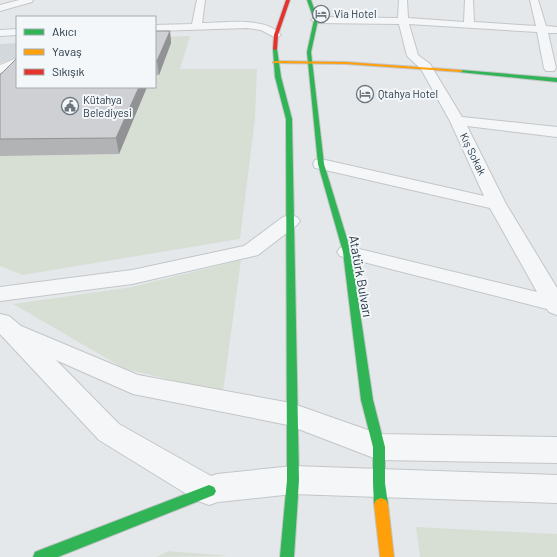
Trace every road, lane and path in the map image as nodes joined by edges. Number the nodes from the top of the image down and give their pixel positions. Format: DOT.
graph roads {
  1 [pos="29,0"];
  2 [pos="201,0"];
  3 [pos="403,0"];
  4 [pos="469,0"];
  5 [pos="534,0"];
  6 [pos="287,1"];
  7 [pos="310,1"];
  8 [pos="0,8"];
  9 [pos="283,14"];
  10 [pos="316,20"];
  11 [pos="403,21"];
  12 [pos="246,25"];
  13 [pos="469,25"];
  14 [pos="197,26"];
  15 [pos="156,28"];
  16 [pos="542,29"];
  17 [pos="557,30"];
  18 [pos="16,32"];
  19 [pos="0,33"];
  20 [pos="276,35"];
  21 [pos="311,56"];
  22 [pos="417,59"];
  23 [pos="16,62"];
  24 [pos="275,62"];
  25 [pos="16,67"];
  26 [pos="550,68"];
  27 [pos="0,69"];
  28 [pos="0,74"];
  29 [pos="557,80"];
  30 [pos="457,120"];
  31 [pos="557,132"];
  32 [pos="320,164"];
  33 [pos="497,204"];
  34 [pos="290,221"];
  35 [pos="347,252"];
  36 [pos="0,294"];
  37 [pos="556,305"];
  38 [pos="5,326"];
  39 [pos="291,414"];
  40 [pos="379,447"];
  41 [pos="557,450"];
  42 [pos="293,480"];
  43 [pos="379,483"];
  44 [pos="557,489"];
  45 [pos="210,491"];
  46 [pos="40,557"];
  47 [pos="287,557"];
  48 [pos="387,557"];
  1 -- 8 [label="street"];
  2 -- 14 [label="street"];
  3 -- 11 [label="street, Kış Sokak"];
  4 -- 13 [label="street"];
  5 -- 16 [label="street"];
  6 -- 9 [label="main road"];
  7 -- 10 [label="main road"];
  9 -- 12 [label="street"];
  9 -- 20 [label="main road"];
  10 -- 11 [label="street"];
  10 -- 21 [label="main road, Atatürk Bulvarı"];
  11 -- 13 [label="street"];
  11 -- 22 [label="street, Kış Sokak"];
  12 -- 14 [label="street"];
  12 -- 20 [label="street"];
  13 -- 16 [label="street"];
  14 -- 15 [label="street"];
  16 -- 17 [label="street"];
  16 -- 26 [label="street"];
  18 -- 19 [label="street"];
  20 -- 24 [label="main road"];
  21 -- 22 [label="main road"];
  21 -- 24 [label="main road"];
  21 -- 32 [label="main road, Atatürk Bulvarı"];
  22 -- 29 [label="main road"];
  22 -- 30 [label="street, Kış Sokak"];
  23 -- 27 [label="street"];
  24 -- 34 [label="main road"];
  25 -- 28 [label="street"];
  30 -- 31 [label="street"];
  30 -- 33 [label="street, Kış Sokak"];
  32 -- 33 [label="street"];
  32 -- 35 [label="main road, Atatürk Bulvarı"];
  33 -- 37 [label="street, Kış Sokak"];
  34 -- 36 [label="street"];
  34 -- 39 [label="main road"];
  35 -- 37 [label="street"];
  35 -- 40 [label="main road, Atatürk Bulvarı"];
  38 -- 39 [label="street"];
  38 -- 45 [label="street"];
  39 -- 40 [label="street"];
  39 -- 42 [label="main road"];
  40 -- 41 [label="street"];
  40 -- 43 [label="main road, Atatürk Bulvarı"];
  42 -- 43 [label="street"];
  42 -- 45 [label="street"];
  42 -- 47 [label="main road"];
  43 -- 44 [label="street"];
  43 -- 48 [label="main road, Atatürk Bulvarı"];
  45 -- 46 [label="main road"];
}
